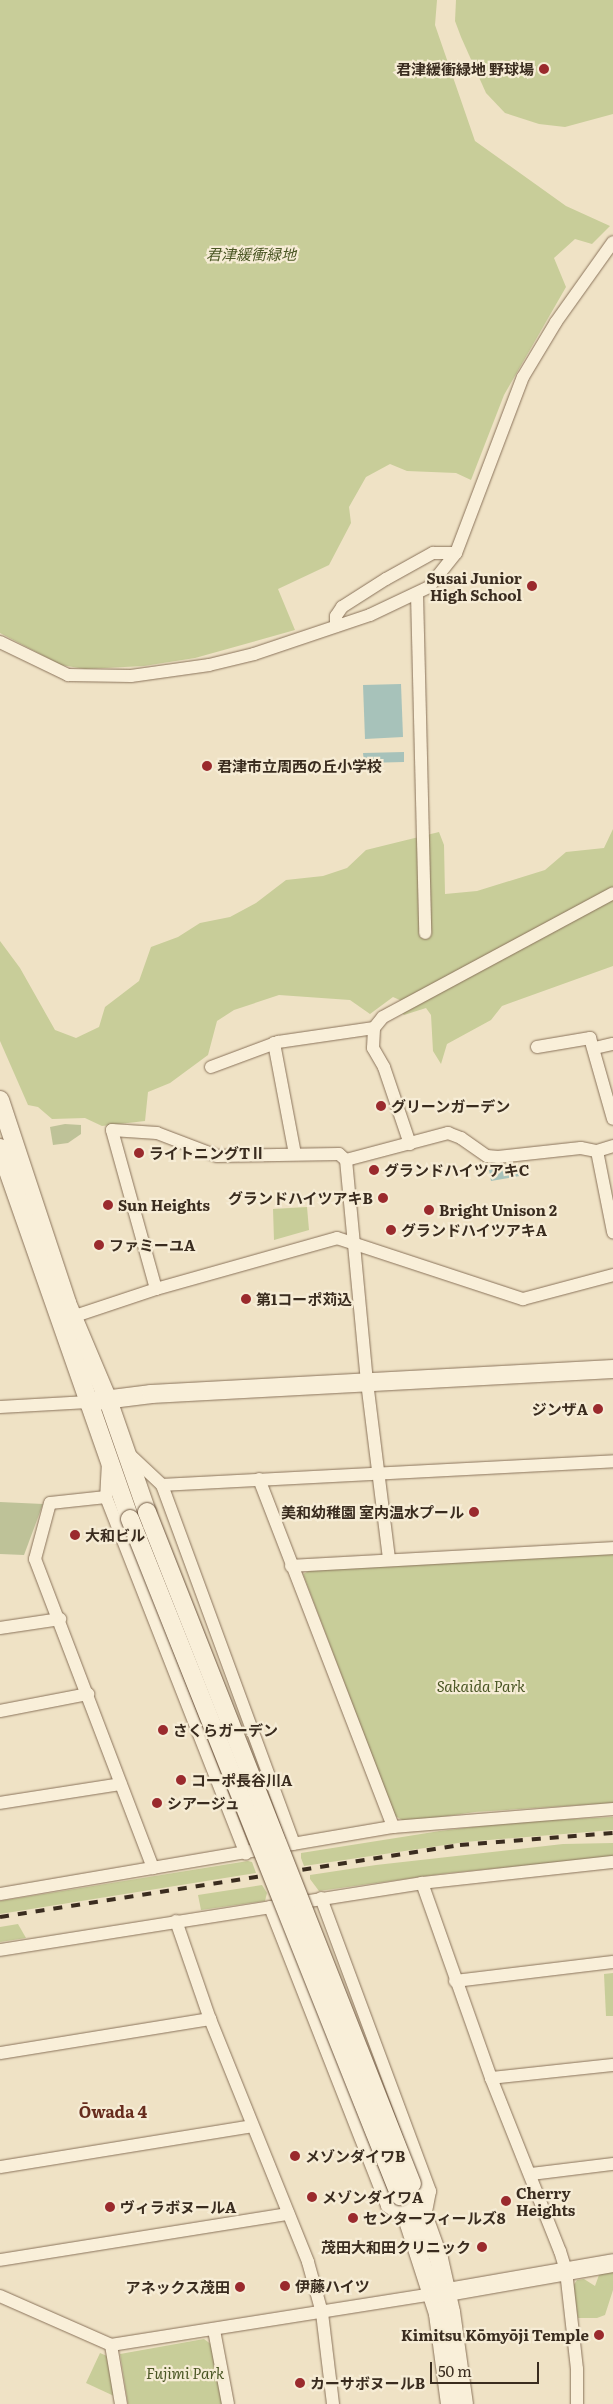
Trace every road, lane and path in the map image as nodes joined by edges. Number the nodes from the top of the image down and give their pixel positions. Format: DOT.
graph roads {
  1 [pos="613,242"];
  2 [pos="456,553"];
  3 [pos="417,594"];
  4 [pos="336,626"];
  5 [pos="0,642"];
  6 [pos="613,893"];
  7 [pos="425,933"];
  8 [pos="374,1028"];
  9 [pos="274,1043"];
  10 [pos="613,1044"];
  11 [pos="537,1047"];
  12 [pos="595,1048"];
  13 [pos="212,1067"];
  14 [pos="0,1100"];
  15 [pos="613,1119"];
  16 [pos="410,1144"];
  17 [pos="613,1146"];
  18 [pos="0,1148"];
  19 [pos="597,1151"];
  20 [pos="294,1154"];
  21 [pos="346,1160"];
  22 [pos="613,1232"];
  23 [pos="352,1241"];
  24 [pos="613,1275"];
  25 [pos="156,1289"];
  26 [pos="72,1317"];
  27 [pos="613,1369"];
  28 [pos="367,1382"];
  29 [pos="108,1400"];
  30 [pos="88,1402"];
  31 [pos="0,1407"];
  32 [pos="127,1452"];
  33 [pos="108,1458"];
  34 [pos="613,1461"];
  35 [pos="378,1473"];
  36 [pos="259,1478"];
  37 [pos="162,1485"];
  38 [pos="106,1497"];
  39 [pos="613,1548"];
  40 [pos="389,1559"];
  41 [pos="291,1566"];
  42 [pos="60,1619"];
  43 [pos="0,1628"];
  44 [pos="88,1694"];
  45 [pos="0,1711"];
  46 [pos="121,1784"];
  47 [pos="0,1802"];
  48 [pos="613,1809"];
  49 [pos="393,1827"];
  50 [pos="294,1844"];
  51 [pos="246,1854"];
  52 [pos="613,1862"];
  53 [pos="153,1868"];
  54 [pos="422,1883"];
  55 [pos="0,1894"];
  56 [pos="321,1898"];
  57 [pos="270,1907"];
  58 [pos="176,1921"];
  59 [pos="0,1950"];
  60 [pos="613,1962"];
  61 [pos="455,1981"];
  62 [pos="210,2018"];
  63 [pos="0,2053"];
  64 [pos="613,2065"];
  65 [pos="491,2078"];
  66 [pos="252,2126"];
  67 [pos="613,2164"];
  68 [pos="0,2167"];
  69 [pos="531,2174"];
  70 [pos="406,2190"];
  71 [pos="288,2214"];
  72 [pos="416,2219"];
  73 [pos="0,2260"];
  74 [pos="613,2263"];
  75 [pos="566,2271"];
  76 [pos="440,2293"];
  77 [pos="0,2296"];
  78 [pos="322,2313"];
  79 [pos="214,2330"];
  80 [pos="111,2346"];
  81 [pos="121,2404"];
  82 [pos="228,2404"];
  83 [pos="333,2404"];
  84 [pos="450,2404"];
  85 [pos="464,2404"];
  86 [pos="577,2404"];
  1 -- 2 [label="street"];
  2 -- 3 [label="street"];
  2 -- 4 [label="street"];
  3 -- 4 [label="street"];
  3 -- 7 [label="street"];
  4 -- 5 [label="street"];
  6 -- 8 [label="street"];
  8 -- 9 [label="street"];
  8 -- 16 [label="street"];
  9 -- 13 [label="street"];
  9 -- 20 [label="street"];
  10 -- 12 [label="street"];
  11 -- 12 [label="street"];
  12 -- 15 [label="street"];
  14 -- 26 [label="street"];
  16 -- 19 [label="street"];
  16 -- 21 [label="street"];
  17 -- 19 [label="street"];
  18 -- 30 [label="street"];
  19 -- 22 [label="street"];
  20 -- 21 [label="street"];
  20 -- 25 [label="street"];
  21 -- 23 [label="street"];
  23 -- 24 [label="street"];
  23 -- 25 [label="street"];
  23 -- 28 [label="street"];
  25 -- 26 [label="street"];
  26 -- 29 [label="street"];
  27 -- 28 [label="street"];
  28 -- 29 [label="street"];
  28 -- 35 [label="street"];
  29 -- 30 [label="street"];
  29 -- 32 [label="street"];
  30 -- 31 [label="street"];
  30 -- 33 [label="street"];
  32 -- 37 [label="street"];
  32 -- 70 [label="street, bridge"];
  33 -- 38 [label="street"];
  33 -- 70 [label="street, bridge"];
  34 -- 35 [label="street"];
  35 -- 36 [label="street"];
  35 -- 40 [label="street"];
  36 -- 37 [label="street"];
  36 -- 41 [label="street"];
  37 -- 50 [label="street"];
  38 -- 42 [label="street"];
  38 -- 51 [label="street"];
  39 -- 40 [label="street"];
  40 -- 41 [label="street"];
  41 -- 49 [label="street"];
  42 -- 43 [label="street"];
  42 -- 44 [label="street"];
  44 -- 45 [label="street"];
  44 -- 46 [label="street"];
  46 -- 47 [label="street"];
  46 -- 53 [label="street"];
  48 -- 49 [label="street"];
  49 -- 50 [label="street"];
  50 -- 51 [label="street"];
  51 -- 53 [label="street"];
  52 -- 54 [label="street"];
  53 -- 55 [label="street"];
  54 -- 56 [label="street"];
  54 -- 61 [label="street"];
  56 -- 57 [label="street"];
  56 -- 72 [label="street"];
  57 -- 58 [label="street"];
  57 -- 72 [label="street"];
  58 -- 59 [label="street"];
  58 -- 62 [label="street"];
  60 -- 61 [label="street"];
  61 -- 65 [label="street"];
  62 -- 63 [label="street"];
  62 -- 66 [label="street"];
  64 -- 65 [label="street"];
  65 -- 69 [label="street"];
  66 -- 68 [label="street"];
  66 -- 71 [label="street"];
  67 -- 69 [label="street"];
  69 -- 75 [label="street"];
  70 -- 72 [label="street"];
  71 -- 73 [label="street"];
  71 -- 78 [label="street"];
  72 -- 76 [label="street"];
  74 -- 75 [label="street"];
  75 -- 76 [label="street"];
  75 -- 86 [label="street"];
  76 -- 78 [label="street"];
  76 -- 84 [label="street"];
  76 -- 85 [label="street"];
  77 -- 80 [label="street"];
  78 -- 79 [label="street"];
  78 -- 83 [label="street"];
  79 -- 80 [label="street"];
  79 -- 82 [label="street"];
  80 -- 81 [label="street"];
}
